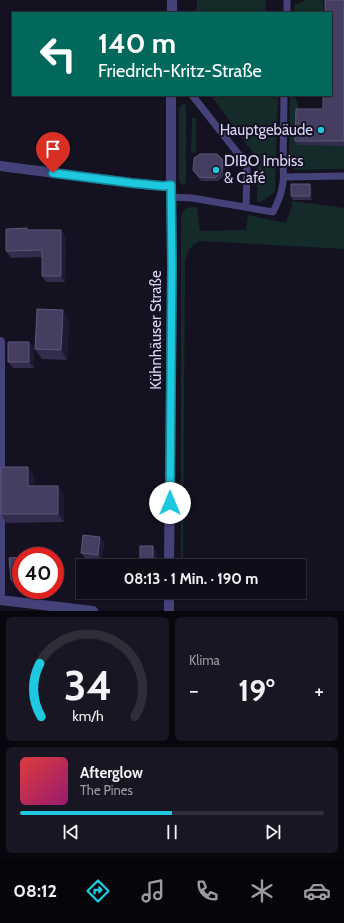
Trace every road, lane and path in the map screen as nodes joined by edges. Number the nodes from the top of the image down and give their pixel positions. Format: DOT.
graph roads {
  1 [pos="172,0"];
  2 [pos="287,0"];
  3 [pos="172,12"];
  4 [pos="287,12"];
  5 [pos="171,96"];
  6 [pos="193,96"];
  7 [pos="284,96"];
  8 [pos="0,166"];
  9 [pos="344,176"];
  10 [pos="284,177"];
  11 [pos="171,185"];
  12 [pos="171,197"];
  13 [pos="246,207"];
  14 [pos="0,342"];
  15 [pos="169,559"];
  16 [pos="169,599"];
  17 [pos="0,600"];
  18 [pos="94,611"];
  19 [pos="169,611"];
  1 -- 3 [label="street"];
  2 -- 4 [label="lane"];
  5 -- 11 [label="street, Kühnhäuser Straße"];
  6 -- 13 [label="lane"];
  7 -- 10 [label="lane"];
  8 -- 11 [label="street"];
  9 -- 10 [label="lane"];
  10 -- 13 [label="lane"];
  11 -- 12 [label="street, Kühnhäuser Straße"];
  12 -- 13 [label="lane"];
  12 -- 15 [label="street, Kühnhäuser Straße"];
  14 -- 17 [label="street"];
  16 -- 19 [label="street"];
  17 -- 18 [label="street"];
}
